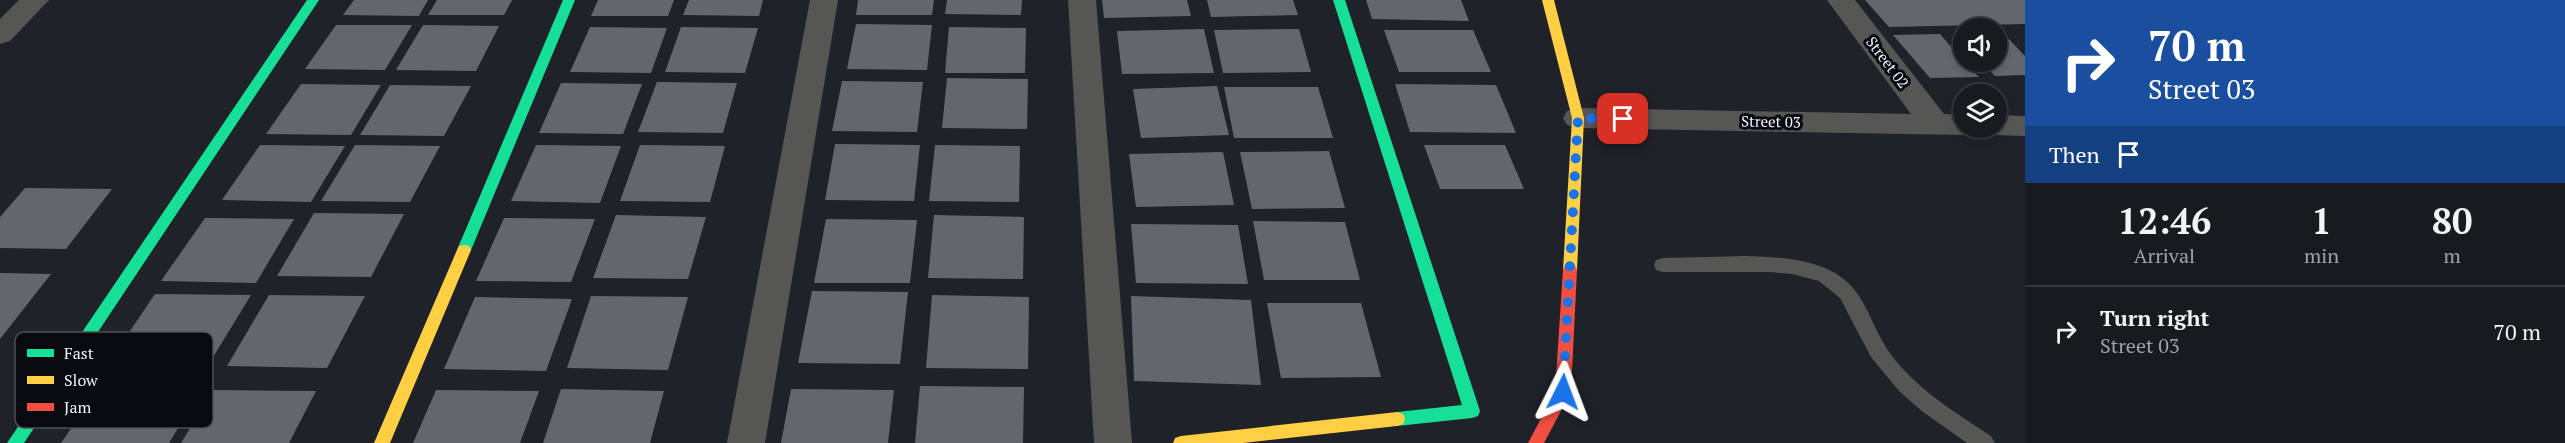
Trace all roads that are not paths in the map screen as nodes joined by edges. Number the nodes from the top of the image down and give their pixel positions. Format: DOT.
graph roads {
  1 [pos="35,0"];
  2 [pos="313,0"];
  3 [pos="569,0"];
  4 [pos="824,0"];
  5 [pos="1082,0"];
  6 [pos="1339,0"];
  7 [pos="1548,0"];
  8 [pos="1841,0"];
  9 [pos="0,35"];
  10 [pos="1578,118"];
  11 [pos="1949,125"];
  12 [pos="2007,126"];
  13 [pos="2025,126"];
  14 [pos="1663,265"];
  15 [pos="90,332"];
  16 [pos="25,428"];
  17 [pos="15,443"];
  18 [pos="382,443"];
  19 [pos="746,443"];
  20 [pos="1113,443"];
  21 [pos="1182,443"];
  22 [pos="1536,443"];
  23 [pos="1984,443"];
  1 -- 9 [label="street"];
  2 -- 15 [label="street"];
  3 -- 18 [label="street"];
  4 -- 19 [label="street"];
  5 -- 20 [label="street"];
  6 -- 21 [label="street"];
  7 -- 10 [label="street"];
  8 -- 11 [label="street, Street 02"];
  10 -- 11 [label="street, Street 03"];
  10 -- 22 [label="street"];
  12 -- 13 [label="street"];
  14 -- 23 [label="lane"];
  16 -- 17 [label="street"];
}
